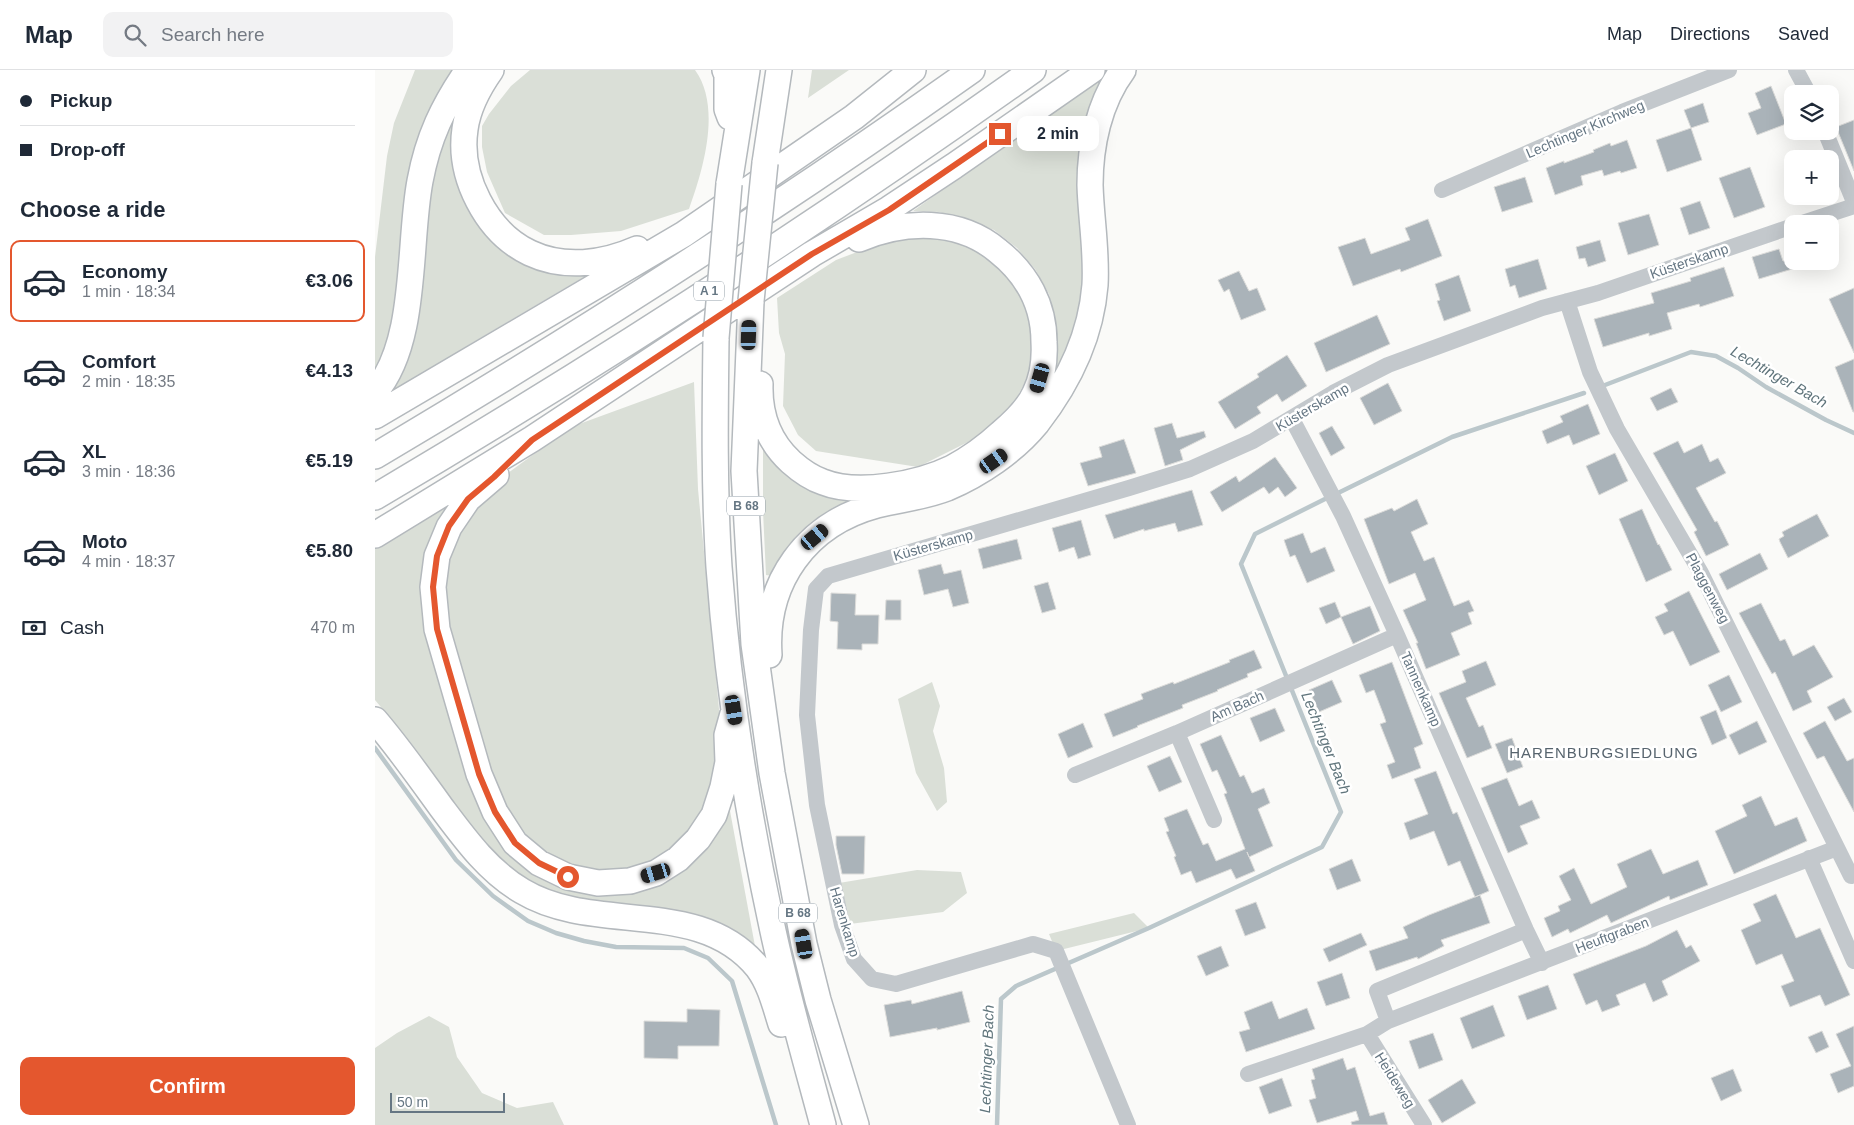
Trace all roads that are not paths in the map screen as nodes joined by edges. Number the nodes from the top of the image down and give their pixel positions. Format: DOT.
graph roads {
  1 [pos="468,70"];
  2 [pos="491,70"];
  3 [pos="725,70"];
  4 [pos="747,70"];
  5 [pos="779,70"];
  6 [pos="913,70"];
  7 [pos="972,70"];
  8 [pos="1033,70"];
  9 [pos="1092,70"];
  10 [pos="1123,70"];
  11 [pos="1729,70"];
  12 [pos="1796,70"];
  13 [pos="1804,85"];
  14 [pos="736,134"];
  15 [pos="1829,140"];
  16 [pos="1442,190"];
  17 [pos="1854,204"];
  18 [pos="1824,215"];
  19 [pos="1784,229"];
  20 [pos="684,234"];
  21 [pos="812,254"];
  22 [pos="1567,301"];
  23 [pos="751,308"];
  24 [pos="375,392"];
  25 [pos="375,416"];
  26 [pos="1292,419"];
  27 [pos="532,440"];
  28 [pos="375,456"];
  29 [pos="375,498"];
  30 [pos="375,535"];
  31 [pos="828,576"];
  32 [pos="1397,635"];
  33 [pos="761,696"];
  34 [pos="734,710"];
  35 [pos="375,720"];
  36 [pos="1177,733"];
  37 [pos="1075,775"];
  38 [pos="1214,820"];
  39 [pos="1837,848"];
  40 [pos="1809,858"];
  41 [pos="1852,875"];
  42 [pos="1526,930"];
  43 [pos="1854,961"];
  44 [pos="1542,963"];
  45 [pos="1388,1021"];
  46 [pos="1367,1034"];
  47 [pos="1248,1074"];
  48 [pos="812,1125"];
  49 [pos="823,1125"];
  50 [pos="856,1125"];
  51 [pos="1128,1125"];
  52 [pos="1424,1125"];
  1 -- 24 [label="highway"];
  2 -- 20 [label="highway"];
  3 -- 14 [label="highway"];
  4 -- 14 [label="highway, B 68"];
  5 -- 23 [label="highway, B 68, bridge"];
  6 -- 20 [label="highway"];
  7 -- 28 [label="highway, A 1"];
  8 -- 29 [label="highway, A 1"];
  9 -- 21 [label="highway"];
  10 -- 33 [label="highway"];
  11 -- 16 [label="street, Lechtinger Kirchweg"];
  12 -- 13 [label="street"];
  14 -- 34 [label="highway, B 68, bridge"];
  15 -- 17 [label="street"];
  17 -- 18 [label="street"];
  19 -- 22 [label="street, Küsterskamp"];
  20 -- 25 [label="highway"];
  21 -- 23 [label="highway"];
  21 -- 27 [label="highway"];
  22 -- 26 [label="street, Küsterskamp"];
  22 -- 39 [label="street, Plaggenweg"];
  23 -- 33 [label="highway, B 68"];
  26 -- 31 [label="street, Küsterskamp"];
  26 -- 32 [label="street, Tannenkamp"];
  27 -- 30 [label="highway"];
  27 -- 34 [label="highway"];
  31 -- 51 [label="street, Harenkamp"];
  32 -- 36 [label="street, Am Bach"];
  32 -- 42 [label="street, Tannenkamp"];
  33 -- 50 [label="highway, B 68"];
  34 -- 49 [label="highway, B 68"];
  35 -- 48 [label="highway"];
  36 -- 37 [label="street, Am Bach"];
  36 -- 38 [label="street"];
  39 -- 40 [label="street, Heuftgraben"];
  39 -- 41 [label="street, Plaggenweg"];
  40 -- 43 [label="street"];
  40 -- 44 [label="street, Heuftgraben"];
  42 -- 44 [label="street, Tannenkamp"];
  42 -- 45 [label="street"];
  44 -- 45 [label="street, Heuftgraben"];
  45 -- 46 [label="street, Heuftgraben"];
  46 -- 47 [label="street, Heuftgraben"];
  46 -- 52 [label="street, Heideweg"];
}
